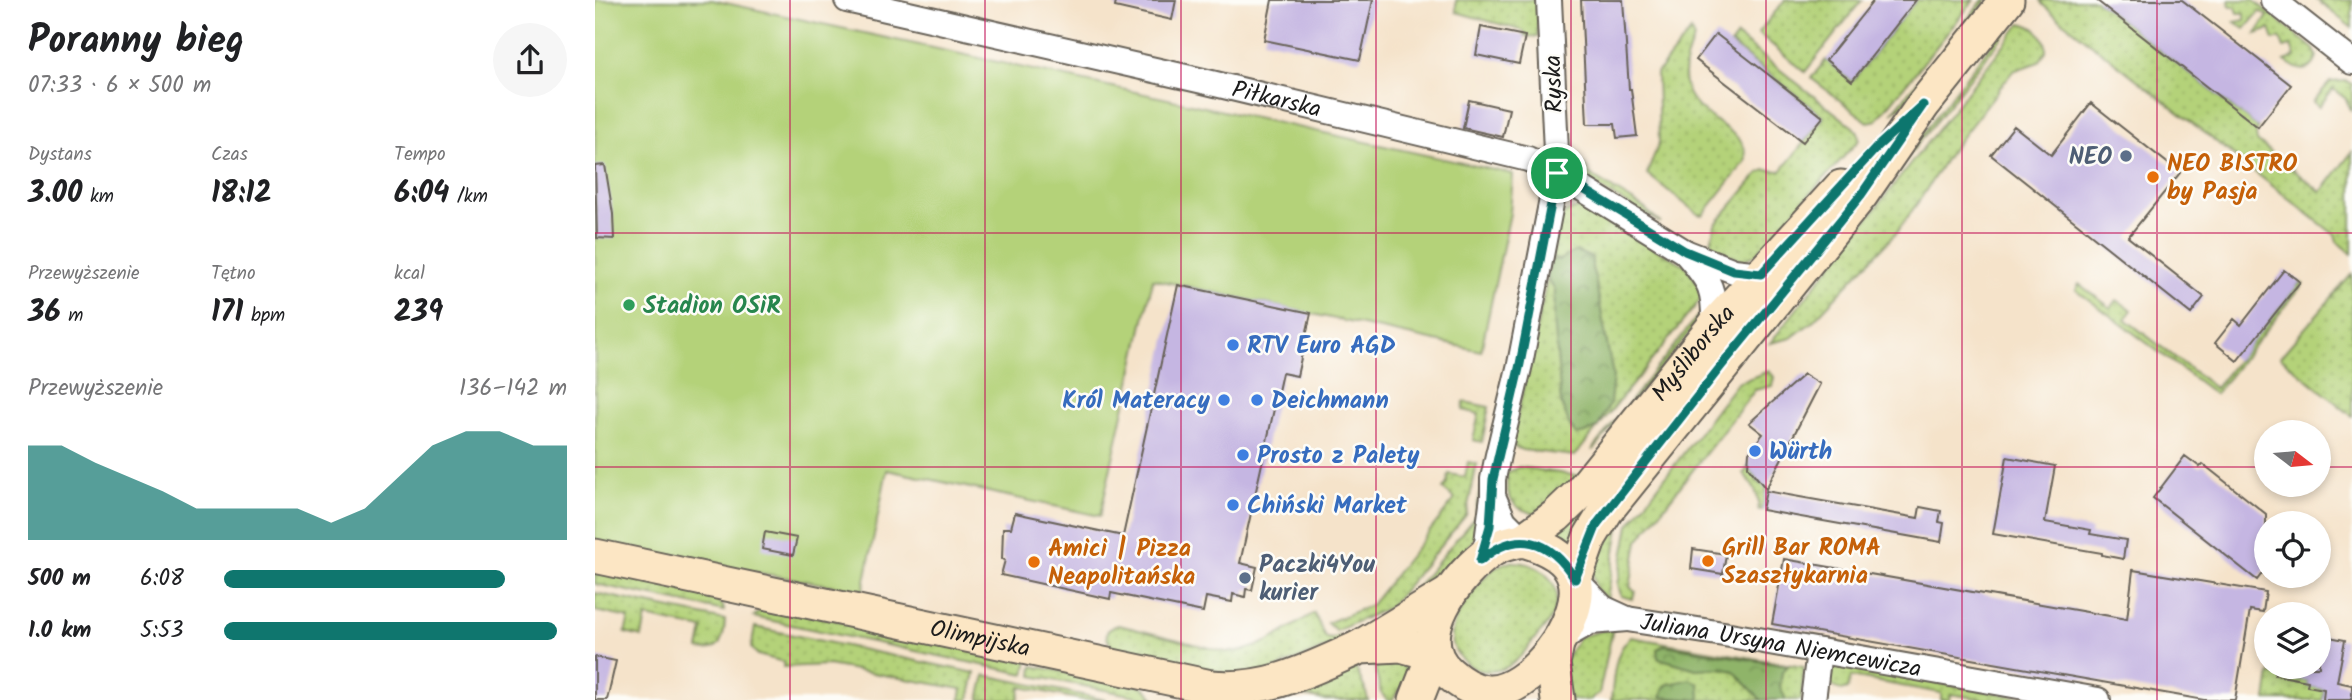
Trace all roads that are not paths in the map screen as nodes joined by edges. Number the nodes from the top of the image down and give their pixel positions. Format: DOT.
graph roads {
  1 [pos="847,0"];
  2 [pos="1549,0"];
  3 [pos="2007,0"];
  4 [pos="2273,0"];
  5 [pos="2352,62"];
  6 [pos="1923,105"];
  7 [pos="1557,173"];
  8 [pos="1685,251"];
  9 [pos="1761,274"];
  10 [pos="1714,326"];
  11 [pos="1493,496"];
  12 [pos="1523,540"];
  13 [pos="595,556"];
  14 [pos="1480,561"];
  15 [pos="1575,579"];
  16 [pos="1451,593"];
  17 [pos="1627,619"];
  18 [pos="1559,642"];
  19 [pos="1360,647"];
  20 [pos="1819,651"];
  21 [pos="1434,654"];
  22 [pos="1500,695"];
  23 [pos="1416,700"];
  24 [pos="1558,700"];
  25 [pos="1813,700"];
  26 [pos="2098,700"];
  1 -- 7 [label="street, Piłkarska"];
  2 -- 7 [label="street, Ryska"];
  3 -- 6 [label="main road, Myśliborska"];
  4 -- 5 [label="street"];
  6 -- 9 [label="main road, Myśliborska"];
  6 -- 15 [label="main road, Myśliborska"];
  7 -- 8 [label="street, Piłkarska"];
  7 -- 11 [label="street, Ryska"];
  8 -- 9 [label="street, Piłkarska"];
  8 -- 10 [label="street, Piłkarska"];
  9 -- 10 [label="main road, Myśliborska"];
  10 -- 12 [label="main road, Myśliborska"];
  11 -- 12 [label="street"];
  11 -- 14 [label="street, Ryska"];
  12 -- 14 [label="main road"];
  12 -- 15 [label="main road"];
  13 -- 19 [label="main road, Olimpijska"];
  14 -- 16 [label="main road"];
  15 -- 17 [label="street, Juliana Ursyna Niemcewicza"];
  15 -- 18 [label="main road"];
  16 -- 19 [label="main road, Olimpijska"];
  16 -- 21 [label="main road"];
  17 -- 18 [label="street, Juliana Ursyna Niemcewicza"];
  17 -- 20 [label="street, Juliana Ursyna Niemcewicza"];
  18 -- 22 [label="main road"];
  18 -- 24 [label="main road"];
  19 -- 21 [label="main road, Olimpijska"];
  20 -- 25 [label="street"];
  20 -- 26 [label="street, Juliana Ursyna Niemcewicza"];
  21 -- 22 [label="main road"];
  21 -- 23 [label="main road"];
}
